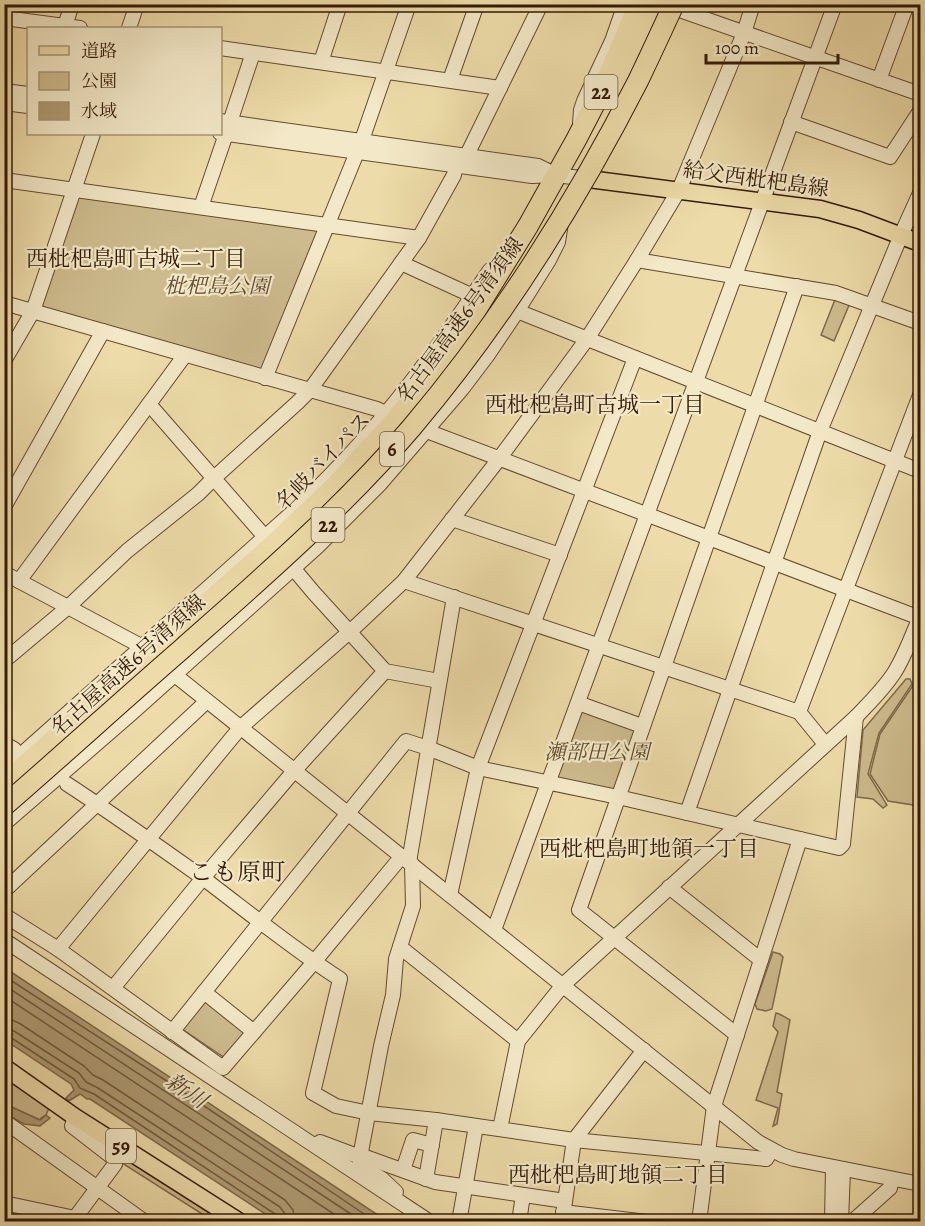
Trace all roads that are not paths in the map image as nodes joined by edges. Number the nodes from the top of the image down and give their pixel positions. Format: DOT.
graph roads {
  1 [pos="13,4"];
  2 [pos="72,4"];
  3 [pos="137,4"];
  4 [pos="340,4"];
  5 [pos="409,4"];
  6 [pos="477,4"];
  7 [pos="541,4"];
  8 [pos="626,4"];
  9 [pos="753,4"];
  10 [pos="835,4"];
  11 [pos="907,4"];
  12 [pos="663,6"];
  13 [pos="7,18"];
  14 [pos="65,26"];
  15 [pos="72,27"];
  16 [pos="129,27"];
  17 [pos="744,33"];
  18 [pos="222,48"];
  19 [pos="254,53"];
  20 [pos="815,57"];
  21 [pos="321,62"];
  22 [pos="386,71"];
  23 [pos="450,80"];
  24 [pos="879,80"];
  25 [pos="500,88"];
  26 [pos="4,91"];
  27 [pos="27,94"];
  28 [pos="921,94"];
  29 [pos="4,103"];
  30 [pos="27,106"];
  31 [pos="921,111"];
  32 [pos="791,122"];
  33 [pos="224,127"];
  34 [pos="581,131"];
  35 [pos="93,135"];
  36 [pos="222,135"];
  37 [pos="360,146"];
  38 [pos="467,155"];
  39 [pos="456,165"];
  40 [pos="555,175"];
  41 [pos="581,178"];
  42 [pos="4,180"];
  43 [pos="75,189"];
  44 [pos="679,190"];
  45 [pos="921,194"];
  46 [pos="762,201"];
  47 [pos="201,207"];
  48 [pos="563,212"];
  49 [pos="328,225"];
  50 [pos="901,235"];
  51 [pos="418,238"];
  52 [pos="518,243"];
  53 [pos="921,243"];
  54 [pos="638,260"];
  55 [pos="400,263"];
  56 [pos="734,276"];
  57 [pos="797,286"];
  58 [pos="473,296"];
  59 [pos="4,303"];
  60 [pos="872,305"];
  61 [pos="33,311"];
  62 [pos="518,311"];
  63 [pos="921,323"];
  64 [pos="103,331"];
  65 [pos="587,339"];
  66 [pos="185,355"];
  67 [pos="635,358"];
  68 [pos="4,361"];
  69 [pos="265,378"];
  70 [pos="695,382"];
  71 [pos="309,390"];
  72 [pos="921,395"];
  73 [pos="149,404"];
  74 [pos="755,405"];
  75 [pos="388,414"];
  76 [pos="425,430"];
  77 [pos="820,431"];
  78 [pos="499,459"];
  79 [pos="895,461"];
  80 [pos="921,471"];
  81 [pos="214,478"];
  82 [pos="584,491"];
  83 [pos="4,507"];
  84 [pos="646,515"];
  85 [pos="452,519"];
  86 [pos="265,537"];
  87 [pos="708,538"];
  88 [pos="560,555"];
  89 [pos="774,563"];
  90 [pos="293,568"];
  91 [pos="4,573"];
  92 [pos="404,580"];
  93 [pos="19,581"];
  94 [pos="846,590"];
  95 [pos="454,597"];
  96 [pos="68,608"];
  97 [pos="920,617"];
  98 [pos="533,623"];
  99 [pos="212,627"];
  100 [pos="349,632"];
  101 [pos="599,645"];
  102 [pos="146,650"];
  103 [pos="197,654"];
  104 [pos="4,661"];
  105 [pos="663,667"];
  106 [pos="169,671"];
  107 [pos="385,671"];
  108 [pos="439,681"];
  109 [pos="730,689"];
  110 [pos="207,701"];
  111 [pos="143,702"];
  112 [pos="578,703"];
  113 [pos="118,708"];
  114 [pos="799,712"];
  115 [pos="856,717"];
  116 [pos="642,726"];
  117 [pos="240,728"];
  118 [pos="825,744"];
  119 [pos="428,748"];
  120 [pos="478,768"];
  121 [pos="4,770"];
  122 [pos="294,771"];
  123 [pos="548,782"];
  124 [pos="4,784"];
  125 [pos="67,784"];
  126 [pos="4,791"];
  127 [pos="618,797"];
  128 [pos="97,804"];
  129 [pos="4,807"];
  130 [pos="4,811"];
  131 [pos="687,813"];
  132 [pos="348,814"];
  133 [pos="4,824"];
  134 [pos="737,825"];
  135 [pos="147,839"];
  136 [pos="800,839"];
  137 [pos="407,861"];
  138 [pos="203,878"];
  139 [pos="669,887"];
  140 [pos="4,891"];
  141 [pos="450,895"];
  142 [pos="4,915"];
  143 [pos="260,923"];
  144 [pos="494,930"];
  145 [pos="614,938"];
  146 [pos="4,940"];
  147 [pos="400,947"];
  148 [pos="58,949"];
  149 [pos="761,960"];
  150 [pos="314,962"];
  151 [pos="562,985"];
  152 [pos="113,988"];
  153 [pos="204,992"];
  154 [pos="172,1032"];
  155 [pos="254,1032"];
  156 [pos="737,1035"];
  157 [pos="518,1041"];
  158 [pos="644,1050"];
  159 [pos="4,1067"];
  160 [pos="714,1106"];
  161 [pos="369,1113"];
  162 [pos="75,1116"];
  163 [pos="436,1120"];
  164 [pos="4,1121"];
  165 [pos="476,1126"];
  166 [pos="500,1130"];
  167 [pos="296,1133"];
  168 [pos="574,1140"];
  169 [pos="432,1145"];
  170 [pos="772,1150"];
  171 [pos="708,1153"];
  172 [pos="360,1156"];
  173 [pos="838,1169"];
  174 [pos="403,1170"];
  175 [pos="426,1179"];
  176 [pos="892,1179"];
  177 [pos="921,1184"];
  178 [pos="98,1187"];
  179 [pos="465,1187"];
  180 [pos="523,1195"];
  181 [pos="6,1203"];
  182 [pos="563,1212"];
  183 [pos="4,1220"];
  184 [pos="76,1220"];
  185 [pos="428,1220"];
  186 [pos="629,1220"];
  187 [pos="145,1221"];
  188 [pos="240,1221"];
  189 [pos="459,1221"];
  190 [pos="519,1221"];
  191 [pos="647,1221"];
  192 [pos="699,1221"];
  193 [pos="832,1221"];
  194 [pos="841,1221"];
  195 [pos="852,1221"];
  1 -- 13 [label="street"];
  2 -- 14 [label="street"];
  3 -- 16 [label="street"];
  4 -- 21 [label="street"];
  5 -- 22 [label="street"];
  6 -- 23 [label="street"];
  7 -- 25 [label="street"];
  8 -- 34 [label="street"];
  9 -- 17 [label="street"];
  10 -- 20 [label="street"];
  11 -- 24 [label="street"];
  12 -- 17 [label="street"];
  12 -- 34 [label="highway, 名岐バイパス / 22"];
  12 -- 41 [label="highway, 22"];
  12 -- 126 [label="highway, 名古屋高速6号清須線 / 6"];
  12 -- 129 [label="highway, 名古屋高速6号清須線 / 6, bridge"];
  13 -- 14 [label="street"];
  14 -- 15 [label="street"];
  17 -- 20 [label="street"];
  17 -- 44 [label="street"];
  18 -- 19 [label="street"];
  19 -- 21 [label="street"];
  19 -- 33 [label="street"];
  20 -- 24 [label="street"];
  20 -- 32 [label="street"];
  21 -- 22 [label="street"];
  22 -- 23 [label="street"];
  22 -- 37 [label="street"];
  23 -- 25 [label="street"];
  24 -- 28 [label="street"];
  25 -- 38 [label="street"];
  26 -- 27 [label="street"];
  29 -- 30 [label="street"];
  31 -- 32 [label="street"];
  32 -- 46 [label="street"];
  33 -- 37 [label="street"];
  34 -- 40 [label="highway, 名岐バイパス / 22"];
  35 -- 43 [label="street"];
  36 -- 47 [label="street"];
  37 -- 38 [label="street"];
  37 -- 39 [label="street"];
  37 -- 49 [label="street"];
  38 -- 40 [label="street"];
  39 -- 40 [label="street"];
  39 -- 51 [label="street"];
  40 -- 41 [label="street"];
  40 -- 52 [label="highway, 名岐バイパス / 22"];
  41 -- 44 [label="main road, 給父西枇杷島線"];
  41 -- 48 [label="highway, 22"];
  42 -- 43 [label="street"];
  43 -- 47 [label="street"];
  43 -- 61 [label="street"];
  44 -- 46 [label="main road, 給父西枇杷島線"];
  44 -- 54 [label="street"];
  45 -- 50 [label="street"];
  46 -- 50 [label="main road, 給父西枇杷島線"];
  46 -- 56 [label="street"];
  47 -- 49 [label="street"];
  48 -- 62 [label="street"];
  48 -- 99 [label="highway, 22"];
  49 -- 51 [label="street"];
  49 -- 69 [label="street"];
  50 -- 53 [label="main road, 給父西枇杷島線"];
  50 -- 60 [label="street"];
  51 -- 55 [label="street"];
  52 -- 58 [label="street"];
  52 -- 102 [label="highway, 名岐バイパス / 22"];
  54 -- 56 [label="street"];
  54 -- 65 [label="street"];
  55 -- 58 [label="street"];
  55 -- 71 [label="street"];
  56 -- 57 [label="street"];
  56 -- 70 [label="street"];
  57 -- 60 [label="street"];
  57 -- 74 [label="street"];
  58 -- 75 [label="street"];
  59 -- 61 [label="street"];
  60 -- 63 [label="street"];
  60 -- 77 [label="street"];
  61 -- 64 [label="street"];
  61 -- 68 [label="street"];
  62 -- 65 [label="street"];
  62 -- 76 [label="street"];
  64 -- 66 [label="street"];
  64 -- 83 [label="street"];
  65 -- 67 [label="street"];
  65 -- 78 [label="street"];
  66 -- 69 [label="street"];
  66 -- 73 [label="street"];
  67 -- 70 [label="street"];
  67 -- 82 [label="street"];
  69 -- 71 [label="street"];
  70 -- 74 [label="street"];
  70 -- 84 [label="street"];
  71 -- 75 [label="street"];
  71 -- 81 [label="street"];
  72 -- 79 [label="street"];
  73 -- 81 [label="street"];
  73 -- 93 [label="street"];
  74 -- 77 [label="street"];
  74 -- 87 [label="street"];
  75 -- 86 [label="street"];
  76 -- 78 [label="street"];
  76 -- 90 [label="street"];
  77 -- 79 [label="street"];
  77 -- 89 [label="street"];
  78 -- 82 [label="street"];
  78 -- 85 [label="street"];
  79 -- 80 [label="street"];
  79 -- 94 [label="street"];
  81 -- 86 [label="street"];
  81 -- 96 [label="street"];
  82 -- 84 [label="street"];
  82 -- 88 [label="street"];
  84 -- 87 [label="street"];
  84 -- 101 [label="street"];
  85 -- 88 [label="street"];
  85 -- 92 [label="street"];
  86 -- 102 [label="street"];
  87 -- 89 [label="street"];
  87 -- 105 [label="street"];
  88 -- 98 [label="street"];
  89 -- 94 [label="street"];
  89 -- 109 [label="street"];
  90 -- 100 [label="street"];
  90 -- 103 [label="street"];
  91 -- 93 [label="street"];
  92 -- 95 [label="street"];
  92 -- 100 [label="street"];
  93 -- 96 [label="street"];
  94 -- 97 [label="street"];
  94 -- 114 [label="street"];
  95 -- 98 [label="street"];
  95 -- 108 [label="street"];
  96 -- 102 [label="street"];
  96 -- 104 [label="street"];
  97 -- 115 [label="street"];
  98 -- 101 [label="street"];
  98 -- 120 [label="street"];
  99 -- 103 [label="street"];
  99 -- 106 [label="highway, 22"];
  100 -- 107 [label="street"];
  100 -- 117 [label="street"];
  101 -- 105 [label="street"];
  101 -- 112 [label="street"];
  102 -- 121 [label="street"];
  102 -- 124 [label="highway, 名岐バイパス / 22"];
  103 -- 106 [label="street"];
  105 -- 109 [label="street"];
  105 -- 116 [label="street"];
  106 -- 110 [label="street"];
  106 -- 111 [label="street"];
  106 -- 113 [label="highway, 22"];
  107 -- 108 [label="street"];
  107 -- 122 [label="street"];
  108 -- 119 [label="street"];
  109 -- 114 [label="street"];
  109 -- 131 [label="street"];
  110 -- 117 [label="street"];
  110 -- 128 [label="street"];
  111 -- 113 [label="street"];
  111 -- 133 [label="street"];
  112 -- 116 [label="street"];
  112 -- 123 [label="street"];
  113 -- 130 [label="highway, 22"];
  114 -- 118 [label="street"];
  115 -- 118 [label="street"];
  115 -- 136 [label="street"];
  116 -- 127 [label="street"];
  117 -- 122 [label="street"];
  117 -- 135 [label="street"];
  118 -- 134 [label="street"];
  119 -- 120 [label="street"];
  119 -- 132 [label="street"];
  119 -- 137 [label="street"];
  120 -- 123 [label="street"];
  120 -- 141 [label="street"];
  122 -- 132 [label="street"];
  122 -- 138 [label="street"];
  123 -- 127 [label="street"];
  123 -- 144 [label="street"];
  125 -- 128 [label="street"];
  127 -- 131 [label="street"];
  127 -- 145 [label="street"];
  128 -- 135 [label="street"];
  128 -- 140 [label="street"];
  131 -- 134 [label="street"];
  132 -- 137 [label="street"];
  132 -- 143 [label="street"];
  134 -- 136 [label="street"];
  134 -- 139 [label="street"];
  135 -- 138 [label="street"];
  135 -- 148 [label="street"];
  136 -- 149 [label="street"];
  137 -- 141 [label="street"];
  137 -- 147 [label="street"];
  137 -- 150 [label="street"];
  138 -- 143 [label="street"];
  138 -- 152 [label="street"];
  139 -- 145 [label="street"];
  139 -- 149 [label="street"];
  141 -- 144 [label="street"];
  142 -- 148 [label="street"];
  143 -- 150 [label="street"];
  143 -- 153 [label="street"];
  144 -- 151 [label="street"];
  145 -- 151 [label="street"];
  145 -- 156 [label="street"];
  146 -- 167 [label="street"];
  147 -- 157 [label="street"];
  147 -- 161 [label="street"];
  148 -- 152 [label="street"];
  149 -- 156 [label="street"];
  150 -- 155 [label="street"];
  150 -- 161 [label="street"];
  151 -- 157 [label="street"];
  151 -- 158 [label="street"];
  152 -- 154 [label="street"];
  153 -- 154 [label="street"];
  153 -- 155 [label="street"];
  154 -- 155 [label="street"];
  156 -- 160 [label="street"];
  157 -- 166 [label="street"];
  158 -- 160 [label="street"];
  158 -- 168 [label="street"];
  159 -- 162 [label="main road, 59"];
  160 -- 170 [label="street"];
  160 -- 171 [label="street"];
  161 -- 163 [label="street"];
  161 -- 172 [label="street"];
  162 -- 178 [label="street"];
  162 -- 188 [label="main road, 59"];
  163 -- 165 [label="street"];
  163 -- 169 [label="street"];
  164 -- 178 [label="street"];
  165 -- 166 [label="street"];
  165 -- 179 [label="street"];
  166 -- 168 [label="street"];
  167 -- 172 [label="street"];
  167 -- 185 [label="street"];
  168 -- 171 [label="street"];
  168 -- 182 [label="street"];
  169 -- 174 [label="street"];
  169 -- 175 [label="street"];
  170 -- 171 [label="street"];
  170 -- 173 [label="street"];
  171 -- 192 [label="street"];
  172 -- 174 [label="street"];
  172 -- 185 [label="street"];
  173 -- 176 [label="street"];
  173 -- 193 [label="street"];
  173 -- 194 [label="street"];
  174 -- 175 [label="street"];
  175 -- 179 [label="street"];
  176 -- 177 [label="street"];
  176 -- 195 [label="street"];
  178 -- 184 [label="street"];
  178 -- 187 [label="street"];
  179 -- 180 [label="street"];
  179 -- 189 [label="street"];
  180 -- 182 [label="street"];
  180 -- 190 [label="street"];
  181 -- 183 [label="street"];
  181 -- 184 [label="street"];
  182 -- 186 [label="street"];
  186 -- 191 [label="street"];
}
